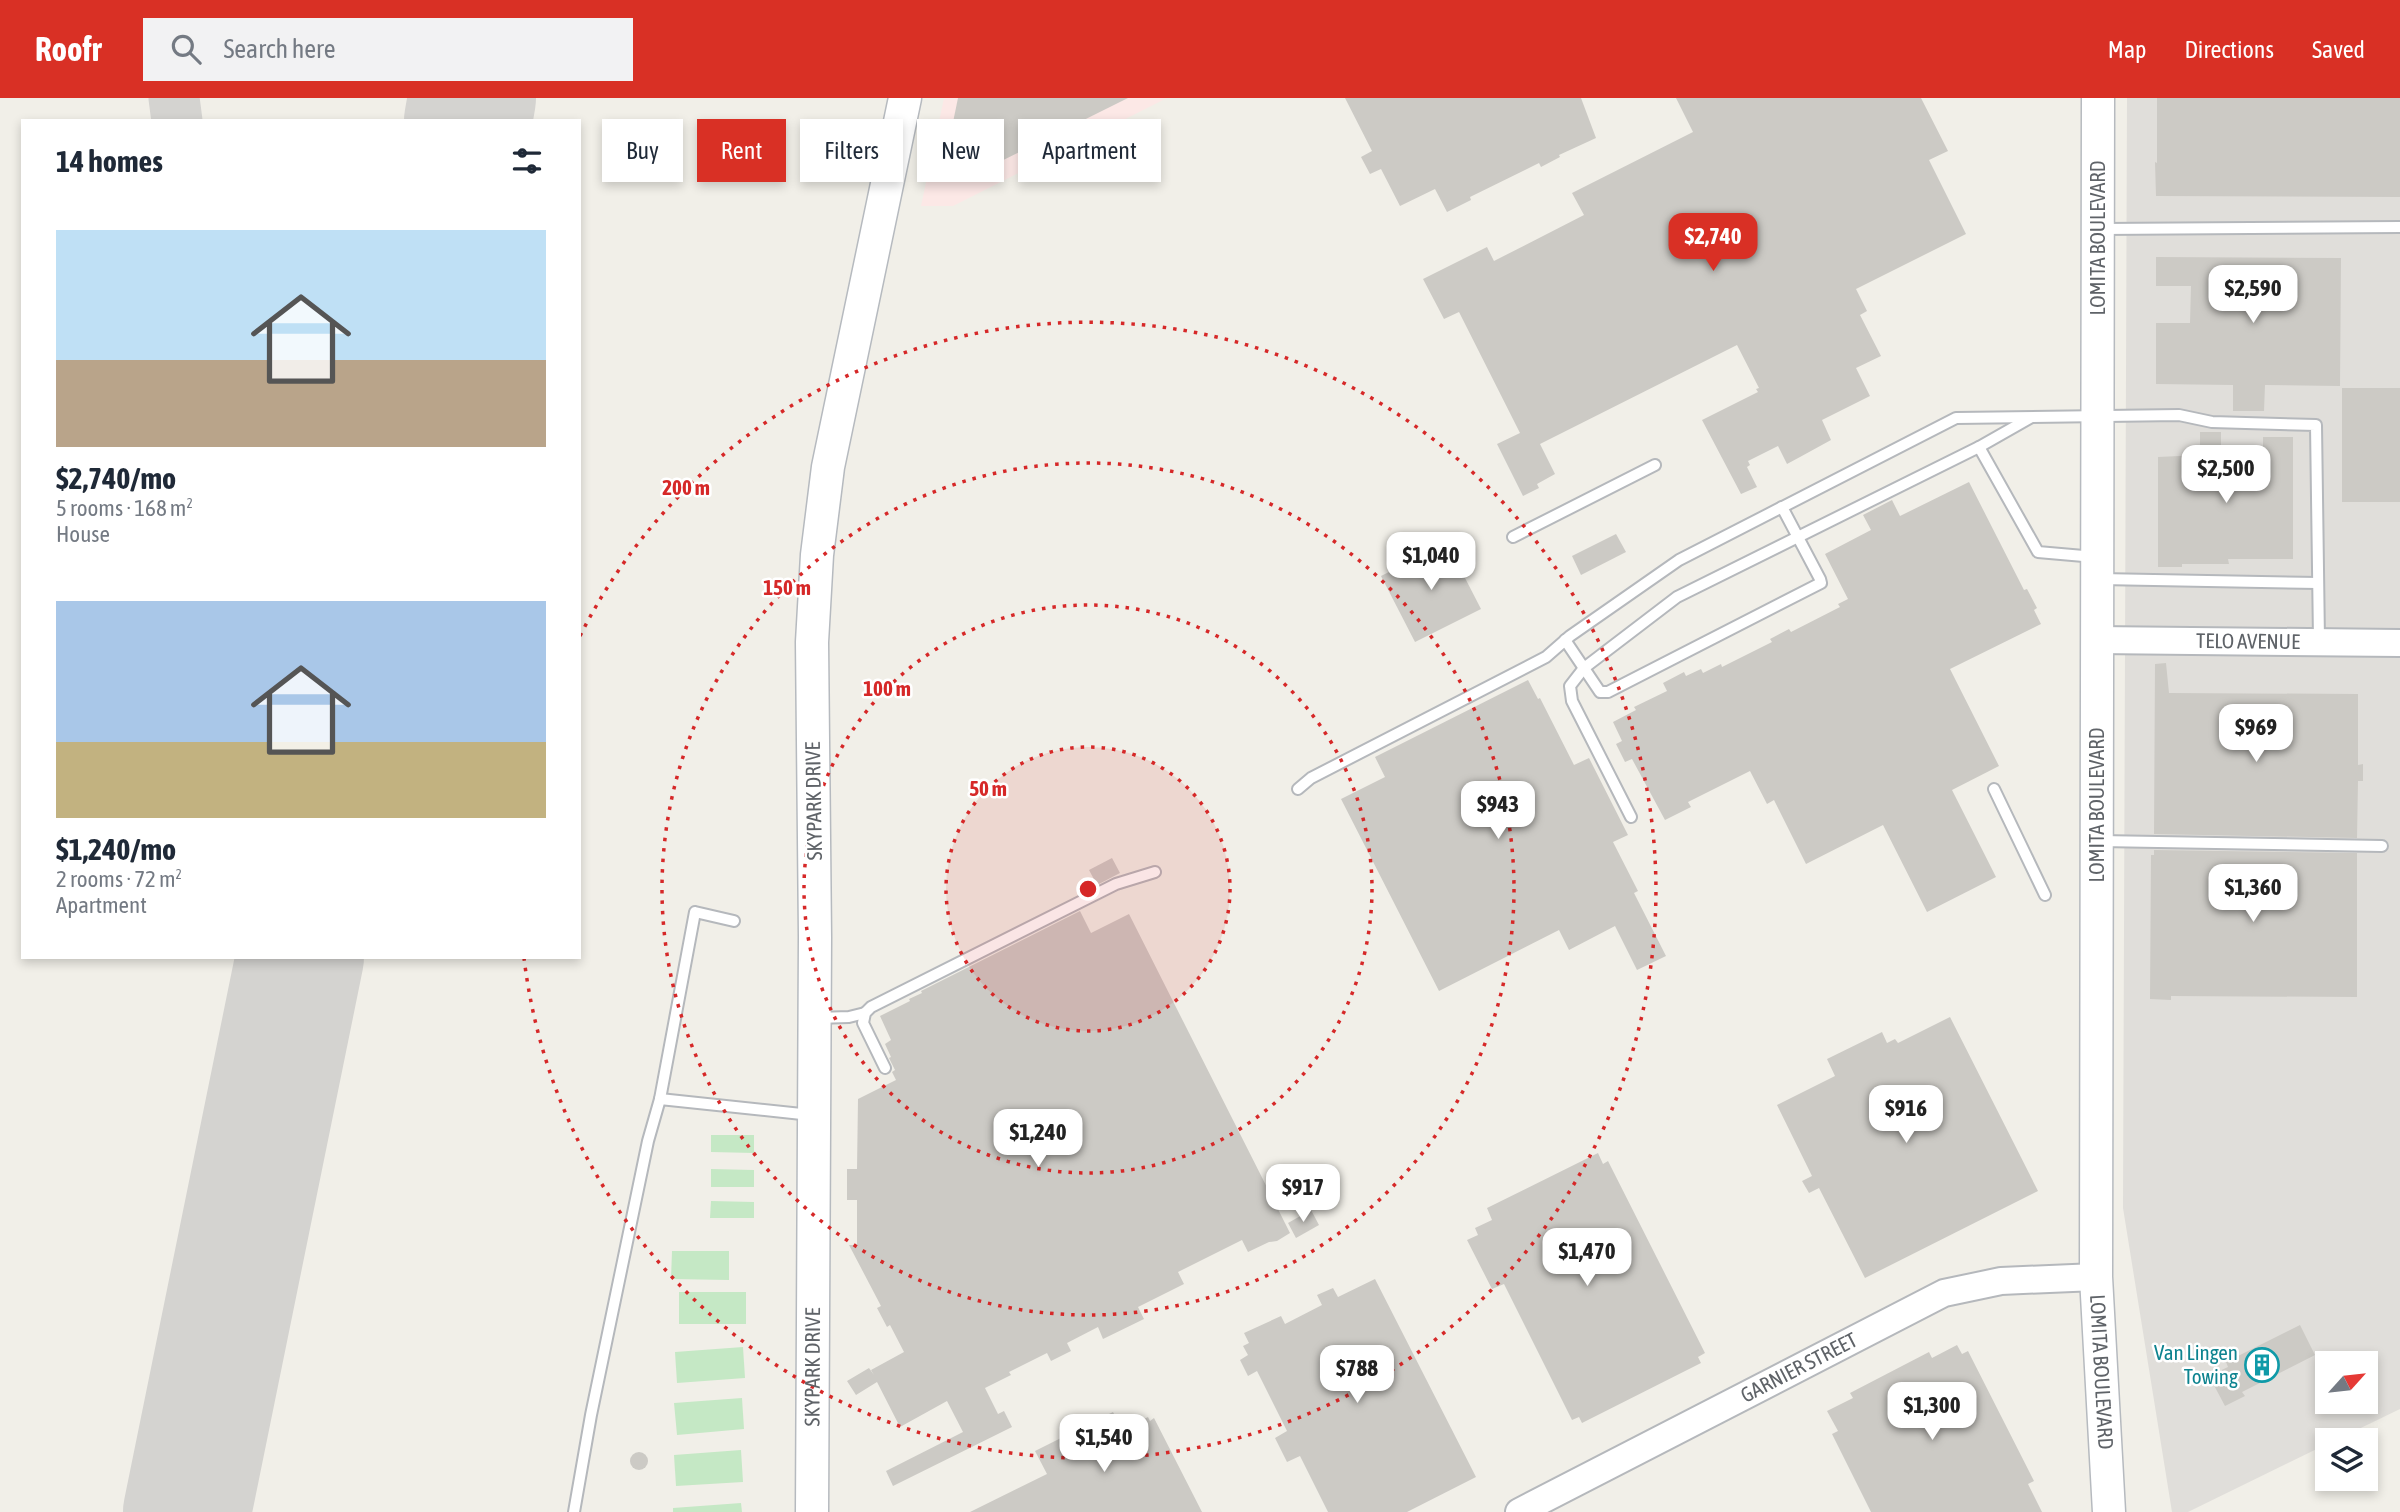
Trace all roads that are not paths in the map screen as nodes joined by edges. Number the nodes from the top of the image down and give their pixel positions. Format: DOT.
graph roads {
  1 [pos="905,98"];
  2 [pos="2098,98"];
  3 [pos="2400,227"];
  4 [pos="2098,229"];
  5 [pos="2098,415"];
  6 [pos="2032,416"];
  7 [pos="1979,447"];
  8 [pos="1655,465"];
  9 [pos="1782,507"];
  10 [pos="1513,537"];
  11 [pos="1798,538"];
  12 [pos="2097,568"];
  13 [pos="2318,583"];
  14 [pos="1565,640"];
  15 [pos="2096,640"];
  16 [pos="2319,642"];
  17 [pos="2400,643"];
  18 [pos="1584,668"];
  19 [pos="1298,789"];
  20 [pos="1994,789"];
  21 [pos="1630,817"];
  22 [pos="2097,841"];
  23 [pos="2382,846"];
  24 [pos="1155,872"];
  25 [pos="2045,895"];
  26 [pos="734,921"];
  27 [pos="865,1013"];
  28 [pos="814,1018"];
  29 [pos="885,1068"];
  30 [pos="660,1099"];
  31 [pos="814,1116"];
  32 [pos="2096,1277"];
  33 [pos="574,1512"];
  34 [pos="812,1512"];
  35 [pos="1519,1512"];
  36 [pos="2109,1512"];
  1 -- 28 [label="main road, SKYPARK DRIVE"];
  2 -- 4 [label="main road, LOMITA BOULEVARD"];
  3 -- 4 [label="lane"];
  4 -- 5 [label="main road, LOMITA BOULEVARD"];
  5 -- 6 [label="lane"];
  5 -- 12 [label="main road, LOMITA BOULEVARD"];
  5 -- 13 [label="lane"];
  6 -- 7 [label="lane"];
  6 -- 9 [label="lane"];
  7 -- 11 [label="lane"];
  7 -- 12 [label="lane"];
  8 -- 10 [label="lane"];
  9 -- 11 [label="lane"];
  9 -- 14 [label="lane"];
  11 -- 18 [label="lane"];
  11 -- 18 [label="lane"];
  12 -- 13 [label="lane"];
  12 -- 15 [label="main road, LOMITA BOULEVARD"];
  13 -- 16 [label="lane"];
  14 -- 18 [label="lane"];
  14 -- 19 [label="lane"];
  15 -- 16 [label="street, TELO AVENUE"];
  15 -- 22 [label="main road, LOMITA BOULEVARD"];
  16 -- 17 [label="street, TELO AVENUE"];
  18 -- 21 [label="lane"];
  20 -- 25 [label="lane"];
  22 -- 23 [label="lane"];
  22 -- 32 [label="main road, LOMITA BOULEVARD"];
  24 -- 27 [label="lane"];
  26 -- 30 [label="lane"];
  27 -- 28 [label="lane"];
  27 -- 29 [label="lane"];
  28 -- 31 [label="main road, SKYPARK DRIVE"];
  30 -- 31 [label="lane"];
  30 -- 33 [label="lane"];
  31 -- 34 [label="main road, SKYPARK DRIVE"];
  32 -- 35 [label="street, GARNIER STREET"];
  32 -- 36 [label="main road, LOMITA BOULEVARD"];
}
